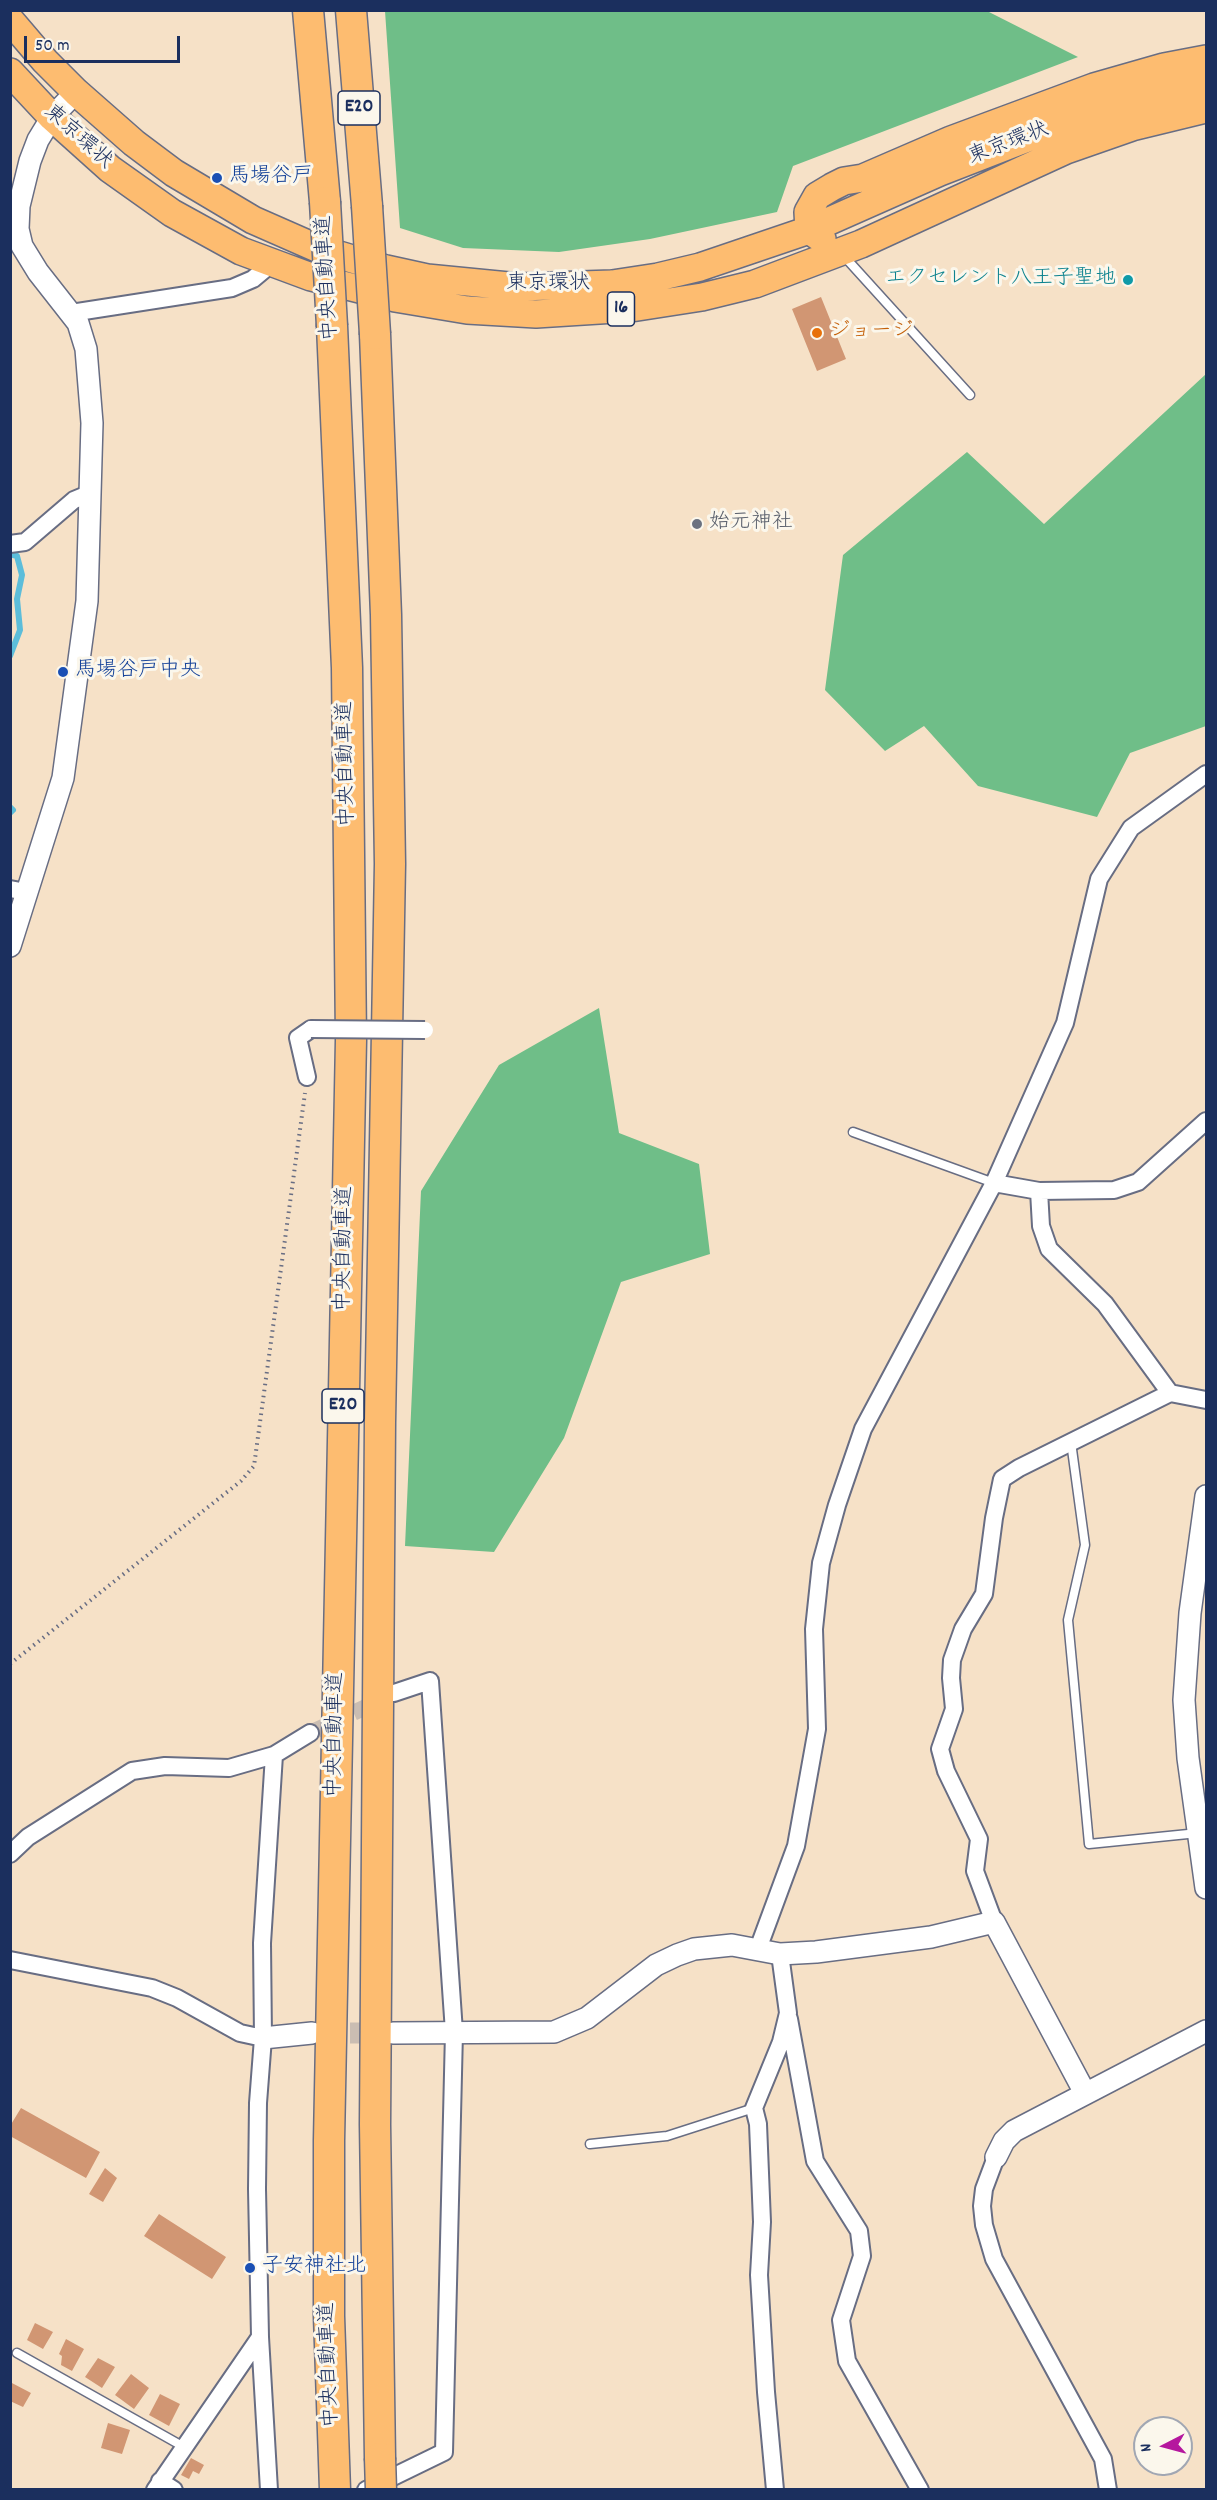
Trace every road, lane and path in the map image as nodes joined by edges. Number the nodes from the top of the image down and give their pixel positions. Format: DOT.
graph roads {
  1 [pos="308,10"];
  2 [pos="351,10"];
  3 [pos="10,20"];
  4 [pos="1206,58"];
  5 [pos="10,72"];
  6 [pos="1206,83"];
  7 [pos="76,92"];
  8 [pos="1206,109"];
  9 [pos="52,117"];
  10 [pos="863,178"];
  11 [pos="841,217"];
  12 [pos="809,230"];
  13 [pos="840,252"];
  14 [pos="271,264"];
  15 [pos="71,313"];
  16 [pos="970,395"];
  17 [pos="91,494"];
  18 [pos="10,544"];
  19 [pos="1206,774"];
  20 [pos="18,891"];
  21 [pos="10,946"];
  22 [pos="425,1030"];
  23 [pos="307,1077"];
  24 [pos="1206,1122"];
  25 [pos="853,1132"];
  26 [pos="994,1183"];
  27 [pos="1039,1191"];
  28 [pos="1170,1393"];
  29 [pos="1206,1400"];
  30 [pos="1071,1442"];
  31 [pos="1206,1496"];
  32 [pos="10,1664"];
  33 [pos="394,1693"];
  34 [pos="310,1733"];
  35 [pos="274,1755"];
  36 [pos="1199,1833"];
  37 [pos="10,1854"];
  38 [pos="1206,1887"];
  39 [pos="994,1922"];
  40 [pos="758,1949"];
  41 [pos="780,1954"];
  42 [pos="10,1960"];
  43 [pos="788,2013"];
  44 [pos="1206,2031"];
  45 [pos="454,2032"];
  46 [pos="312,2033"];
  47 [pos="393,2033"];
  48 [pos="263,2038"];
  49 [pos="1085,2093"];
  50 [pos="754,2108"];
  51 [pos="590,2144"];
  52 [pos="996,2157"];
  53 [pos="260,2337"];
  54 [pos="17,2353"];
  55 [pos="184,2447"];
  56 [pos="163,2487"];
  57 [pos="335,2488"];
  58 [pos="269,2490"];
  59 [pos="366,2490"];
  60 [pos="381,2490"];
  61 [pos="775,2490"];
  62 [pos="920,2490"];
  63 [pos="1108,2490"];
  1 -- 57 [label="highway, 中央自動車道 / E20, bridge"];
  2 -- 60 [label="highway, 中央自動車道 / E20, bridge"];
  3 -- 7 [label="highway, 東京環状 / 16"];
  4 -- 10 [label="highway"];
  5 -- 9 [label="highway, 東京環状 / 16"];
  6 -- 11 [label="highway, 東京環状 / 16"];
  7 -- 9 [label="street"];
  7 -- 12 [label="highway, 東京環状 / 16"];
  8 -- 13 [label="highway, 東京環状 / 16"];
  9 -- 14 [label="highway, 東京環状 / 16"];
  9 -- 15 [label="street"];
  10 -- 11 [label="highway"];
  10 -- 12 [label="highway"];
  11 -- 12 [label="highway, 東京環状 / 16"];
  11 -- 13 [label="highway"];
  12 -- 13 [label="highway"];
  13 -- 14 [label="highway, 東京環状 / 16"];
  13 -- 16 [label="lane"];
  14 -- 15 [label="street"];
  15 -- 17 [label="street"];
  17 -- 18 [label="street"];
  17 -- 20 [label="street"];
  19 -- 26 [label="street"];
  20 -- 21 [label="street"];
  22 -- 23 [label="street, bridge"];
  23 -- 32 [label="path"];
  24 -- 27 [label="street"];
  25 -- 26 [label="lane"];
  26 -- 27 [label="street"];
  26 -- 40 [label="street"];
  27 -- 28 [label="street"];
  28 -- 29 [label="street"];
  28 -- 30 [label="street"];
  30 -- 36 [label="lane"];
  30 -- 39 [label="street"];
  31 -- 36 [label="street"];
  33 -- 45 [label="street"];
  34 -- 35 [label="street"];
  35 -- 37 [label="street"];
  35 -- 48 [label="street"];
  36 -- 38 [label="street"];
  39 -- 41 [label="street"];
  39 -- 49 [label="street"];
  40 -- 41 [label="street"];
  40 -- 45 [label="street"];
  41 -- 43 [label="street"];
  42 -- 48 [label="street"];
  43 -- 50 [label="street"];
  43 -- 62 [label="street"];
  44 -- 49 [label="street"];
  45 -- 47 [label="street"];
  45 -- 59 [label="street"];
  46 -- 48 [label="street"];
  48 -- 53 [label="street"];
  49 -- 52 [label="street"];
  50 -- 51 [label="lane"];
  50 -- 61 [label="street"];
  52 -- 63 [label="street"];
  53 -- 55 [label="street"];
  53 -- 58 [label="street"];
  54 -- 55 [label="lane"];
  55 -- 56 [label="street"];
}
